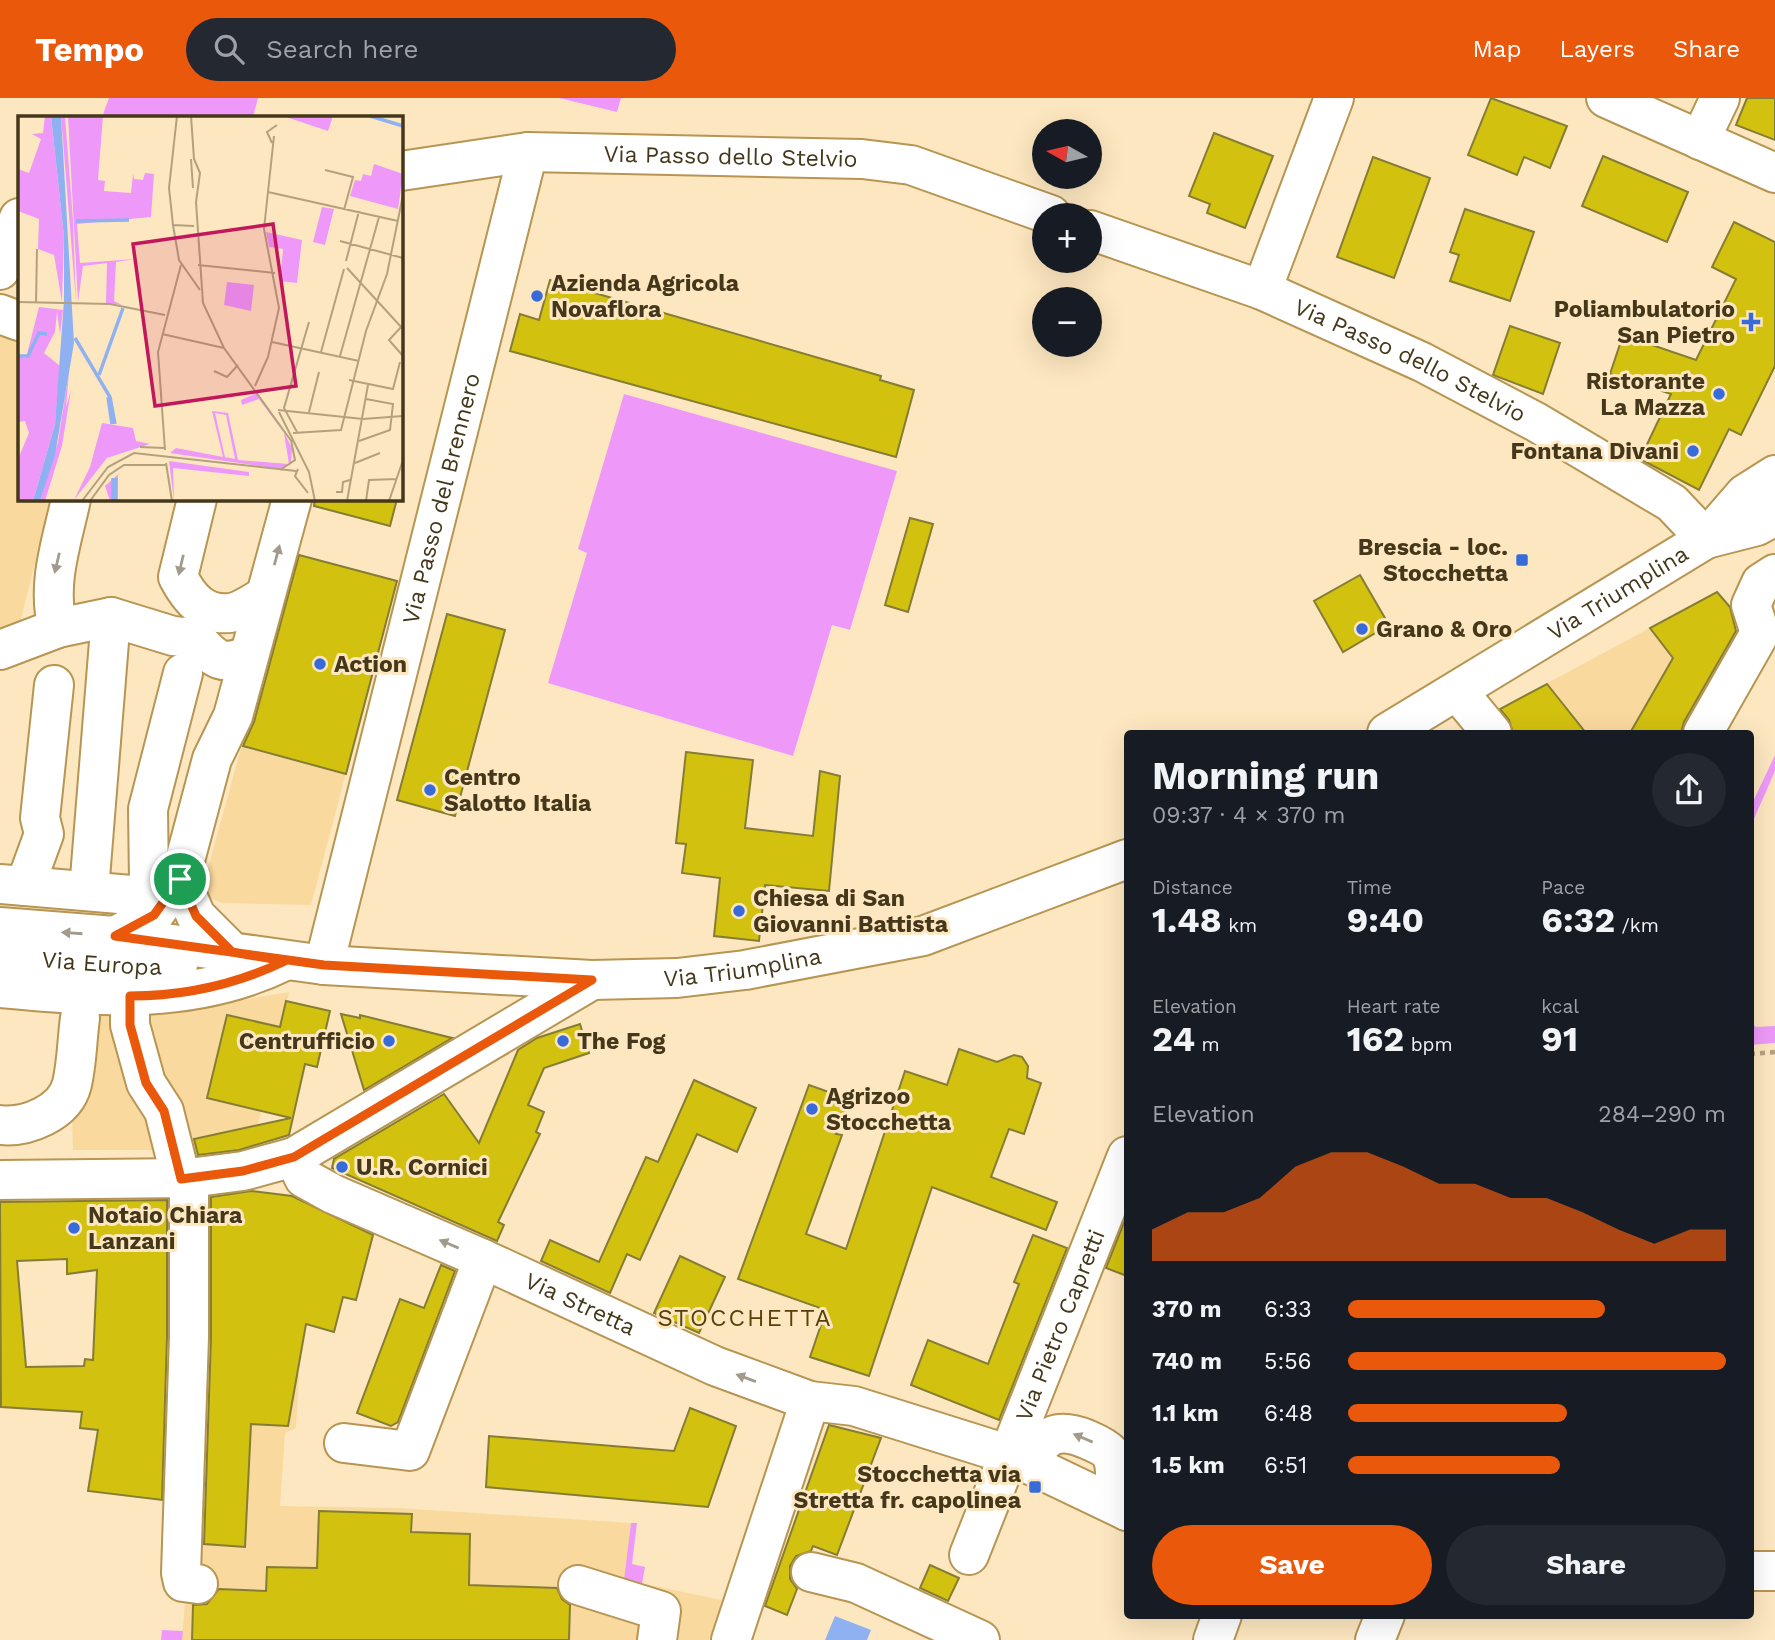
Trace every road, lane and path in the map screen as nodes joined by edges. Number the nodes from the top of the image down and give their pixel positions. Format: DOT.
graph roads {
  1 [pos="1334,98"];
  2 [pos="1606,98"];
  3 [pos="1720,98"];
  4 [pos="1700,140"];
  5 [pos="528,152"];
  6 [pos="402,171"];
  7 [pos="1775,173"];
  8 [pos="1032,208"];
  9 [pos="1102,234"];
  10 [pos="1262,290"];
  11 [pos="0,314"];
  12 [pos="18,321"];
  13 [pos="1775,475"];
  14 [pos="71,500"];
  15 [pos="197,500"];
  16 [pos="292,500"];
  17 [pos="1772,524"];
  18 [pos="1706,539"];
  19 [pos="1775,574"];
  20 [pos="265,596"];
  21 [pos="111,617"];
  22 [pos="58,628"];
  23 [pos="173,636"];
  24 [pos="0,650"];
  25 [pos="249,655"];
  26 [pos="183,673"];
  27 [pos="54,685"];
  28 [pos="1458,692"];
  29 [pos="1392,730"];
  30 [pos="1490,730"];
  31 [pos="1705,730"];
  32 [pos="212,759"];
  33 [pos="152,794"];
  34 [pos="199,807"];
  35 [pos="1124,860"];
  36 [pos="90,878"];
  37 [pos="180,879"];
  38 [pos="12,885"];
  39 [pos="0,927"];
  40 [pos="115,936"];
  41 [pos="232,952"];
  42 [pos="0,956"];
  43 [pos="285,961"];
  44 [pos="324,965"];
  45 [pos="592,980"];
  46 [pos="0,988"];
  47 [pos="130,996"];
  48 [pos="80,1018"];
  49 [pos="1775,1052"];
  50 [pos="1754,1054"];
  51 [pos="0,1125"];
  52 [pos="294,1157"];
  53 [pos="1124,1170"];
  54 [pos="185,1178"];
  55 [pos="0,1180"];
  56 [pos="484,1259"];
  57 [pos="810,1401"];
  58 [pos="344,1443"];
  59 [pos="1020,1459"];
  60 [pos="1124,1510"];
  61 [pos="969,1555"];
  62 [pos="1754,1571"];
  63 [pos="1775,1571"];
  64 [pos="811,1572"];
  65 [pos="198,1584"];
  66 [pos="578,1585"];
  67 [pos="1221,1619"];
  68 [pos="1383,1619"];
  69 [pos="1403,1619"];
  70 [pos="657,1640"];
  71 [pos="731,1640"];
  72 [pos="979,1640"];
  73 [pos="1213,1640"];
  74 [pos="1375,1640"];
  75 [pos="1397,1640"];
  1 -- 10 [label="street"];
  2 -- 4 [label="street"];
  3 -- 4 [label="street"];
  4 -- 7 [label="street"];
  5 -- 6 [label="street, Via Passo dello Stelvio"];
  5 -- 8 [label="street, Via Passo dello Stelvio"];
  5 -- 44 [label="street, Via Passo del Brennero"];
  9 -- 10 [label="street, Via Passo dello Stelvio"];
  10 -- 18 [label="street, Via Passo dello Stelvio"];
  11 -- 12 [label="street"];
  13 -- 18 [label="street, Via Triumplina"];
  14 -- 22 [label="street, one-way"];
  15 -- 20 [label="street, one-way"];
  20 -- 16 [label="street, one-way"];
  17 -- 18 [label="street, Via Triumplina"];
  18 -- 28 [label="street, Via Triumplina"];
  19 -- 31 [label="street"];
  20 -- 25 [label="street"];
  21 -- 22 [label="street"];
  21 -- 23 [label="street"];
  21 -- 36 [label="street"];
  22 -- 24 [label="street"];
  23 -- 25 [label="street"];
  23 -- 32 [label="street"];
  25 -- 32 [label="street"];
  26 -- 33 [label="street"];
  27 -- 38 [label="street"];
  28 -- 29 [label="street, Via Triumplina"];
  28 -- 30 [label="street"];
  32 -- 34 [label="street"];
  33 -- 34 [label="street"];
  33 -- 38 [label="street"];
  34 -- 37 [label="street"];
  35 -- 45 [label="street, Via Triumplina"];
  37 -- 40 [label="street"];
  37 -- 41 [label="street"];
  40 -- 39 [label="street, Via Europa, one-way"];
  40 -- 41 [label="street, Via Europa"];
  41 -- 43 [label="street, Via Europa"];
  42 -- 43 [label="street, Via Europa"];
  43 -- 44 [label="street, Via Europa"];
  43 -- 47 [label="street"];
  44 -- 45 [label="street, Via Triumplina"];
  45 -- 52 [label="street, Via Triumplina"];
  46 -- 47 [label="street"];
  47 -- 54 [label="street"];
  48 -- 51 [label="street"];
  49 -- 50 [label="path"];
  52 -- 54 [label="street"];
  56 -- 52 [label="street, Via Stretta, one-way"];
  53 -- 59 [label="street, Via Pietro Capretti"];
  54 -- 55 [label="street"];
  54 -- 65 [label="street"];
  57 -- 56 [label="street, Via Stretta, one-way"];
  56 -- 58 [label="street"];
  57 -- 59 [label="street, Via Stretta"];
  57 -- 71 [label="street"];
  59 -- 60 [label="street, Via Stretta"];
  59 -- 61 [label="street, Via Pietro Capretti"];
  62 -- 63 [label="street"];
  64 -- 72 [label="street"];
  66 -- 70 [label="street"];
  67 -- 73 [label="street"];
  68 -- 74 [label="street"];
  69 -- 75 [label="street"];
}
